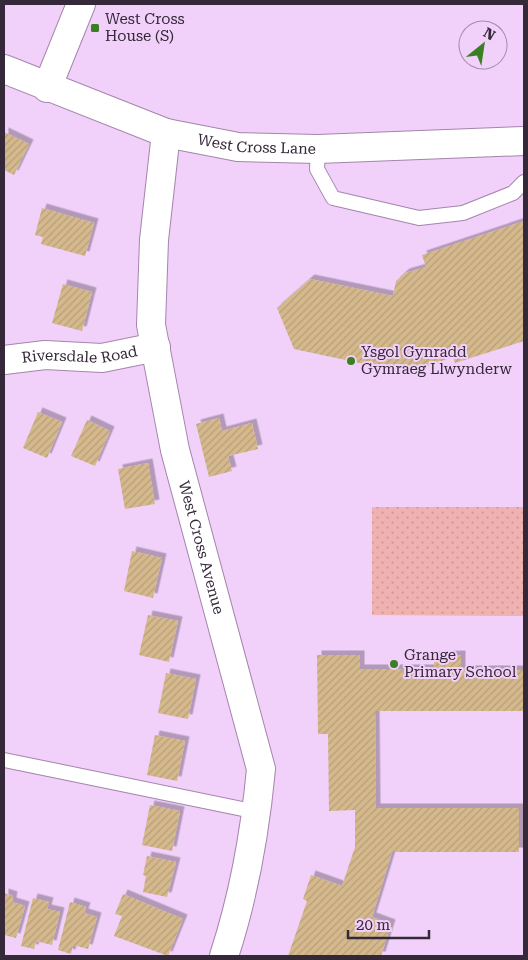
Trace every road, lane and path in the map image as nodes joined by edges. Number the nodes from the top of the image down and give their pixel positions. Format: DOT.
graph roads {
  1 [pos="81,4"];
  2 [pos="4,69"];
  3 [pos="47,88"];
  4 [pos="166,133"];
  5 [pos="524,141"];
  6 [pos="318,149"];
  7 [pos="524,182"];
  8 [pos="156,346"];
  9 [pos="4,360"];
  10 [pos="4,760"];
  11 [pos="257,812"];
  12 [pos="224,956"];
  1 -- 3 [label="street"];
  2 -- 3 [label="street, West Cross Lane"];
  3 -- 4 [label="street, West Cross Lane"];
  4 -- 6 [label="street, West Cross Lane"];
  4 -- 8 [label="street, West Cross Avenue"];
  5 -- 6 [label="street, West Cross Lane"];
  6 -- 7 [label="lane"];
  8 -- 9 [label="street, Riversdale Road"];
  8 -- 11 [label="street, West Cross Avenue"];
  10 -- 11 [label="lane"];
  11 -- 12 [label="street, West Cross Avenue"];
}
